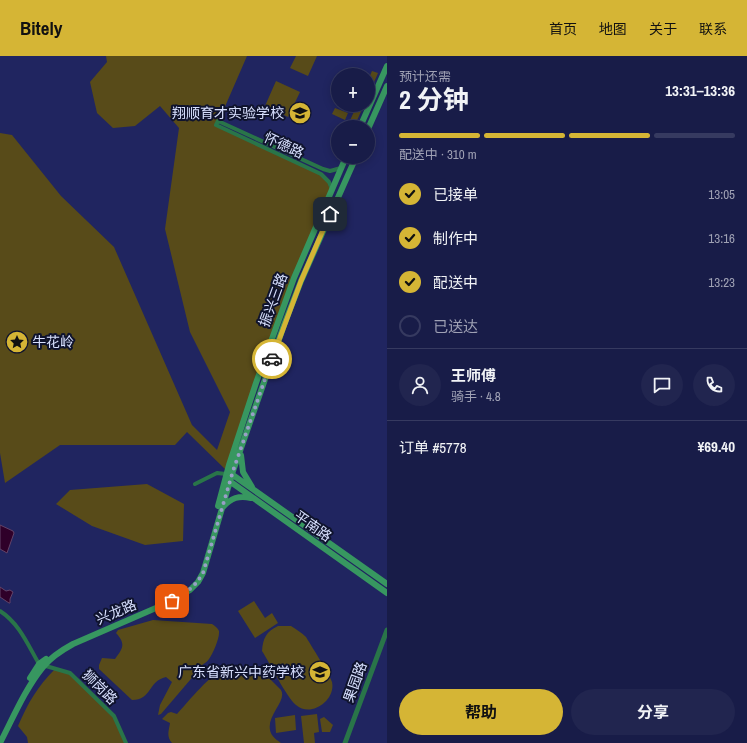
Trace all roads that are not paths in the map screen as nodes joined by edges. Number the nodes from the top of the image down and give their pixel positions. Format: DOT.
graph roads {
  1 [pos="387,66"];
  2 [pos="387,86"];
  3 [pos="363,120"];
  4 [pos="372,120"];
  5 [pos="343,164"];
  6 [pos="353,164"];
  7 [pos="342,168"];
  8 [pos="332,190"];
  9 [pos="323,211"];
  10 [pos="330,214"];
  11 [pos="241,451"];
  12 [pos="228,476"];
  13 [pos="194,484"];
  14 [pos="257,492"];
  15 [pos="253,498"];
  16 [pos="221,510"];
  17 [pos="387,584"];
  18 [pos="385,592"];
  19 [pos="0,610"];
  20 [pos="387,630"];
  21 [pos="386,637"];
  22 [pos="41,665"];
  23 [pos="0,735"];
  24 [pos="0,743"];
  25 [pos="126,743"];
  26 [pos="345,743"];
  1 -- 3 [label="main road"];
  2 -- 4 [label="main road"];
  5 -- 7 [label="main road, 振兴三路"];
  6 -- 10 [label="main road, 振兴三路"];
  7 -- 8 [label="main road, 振兴三路"];
  7 -- 8 [label="street, 怀德路"];
  8 -- 9 [label="main road, 振兴三路"];
  9 -- 10 [label="main road"];
  9 -- 12 [label="main road, 振兴三路"];
  10 -- 11 [label="main road, 振兴三路"];
  11 -- 12 [label="main road, 振兴三路"];
  11 -- 14 [label="main road"];
  12 -- 13 [label="street"];
  12 -- 14 [label="main road, 平南路"];
  12 -- 15 [label="main road, 平南路"];
  12 -- 16 [label="main road, 兴龙路"];
  12 -- 22 [label="main road, 兴龙路"];
  14 -- 15 [label="main road"];
  14 -- 17 [label="main road, 平南路"];
  15 -- 16 [label="main road"];
  15 -- 18 [label="main road, 平南路"];
  16 -- 22 [label="main road, 兴龙路"];
  19 -- 22 [label="street"];
  20 -- 21 [label="street, 果园路"];
  21 -- 26 [label="street, 果园路"];
  22 -- 23 [label="main road, 兴龙路"];
  22 -- 24 [label="main road, 兴龙路"];
  22 -- 25 [label="street, 狮岗路"];
}
